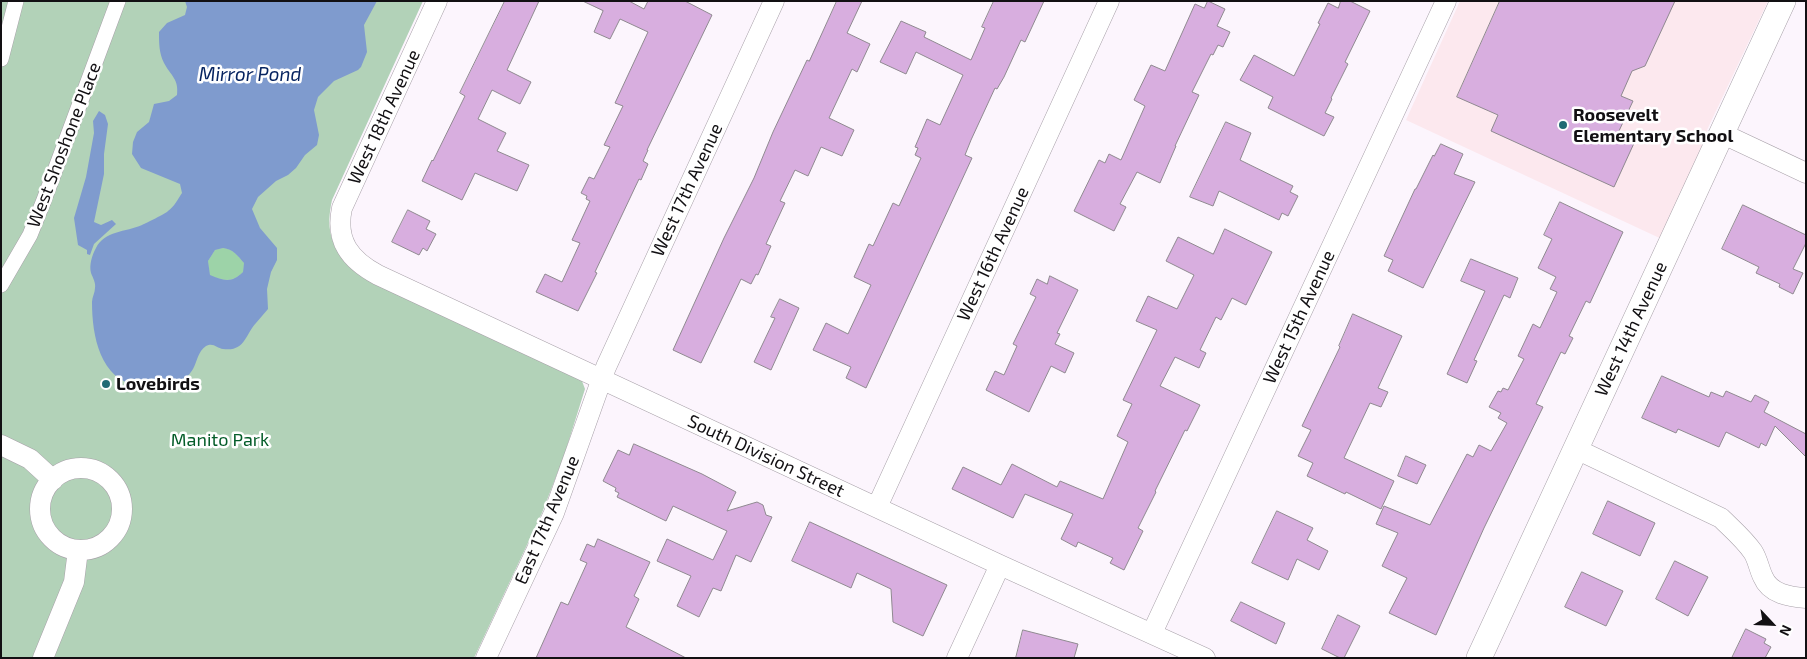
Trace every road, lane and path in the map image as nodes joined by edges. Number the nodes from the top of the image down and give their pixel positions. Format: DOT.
graph roads {
  1 [pos="16,1"];
  2 [pos="118,1"];
  3 [pos="437,1"];
  4 [pos="774,1"];
  5 [pos="1110,1"];
  6 [pos="1446,1"];
  7 [pos="1783,1"];
  8 [pos="1,59"];
  9 [pos="1721,133"];
  10 [pos="1806,173"];
  11 [pos="341,235"];
  12 [pos="1,285"];
  13 [pos="601,380"];
  14 [pos="1,445"];
  15 [pos="1576,449"];
  16 [pos="53,480"];
  17 [pos="877,508"];
  18 [pos="78,550"];
  19 [pos="1000,565"];
  20 [pos="1806,598"];
  21 [pos="1152,633"];
  22 [pos="43,658"];
  23 [pos="486,658"];
  24 [pos="957,658"];
  25 [pos="1205,658"];
  26 [pos="1479,658"];
  1 -- 8 [label="street"];
  2 -- 12 [label="street, West Shoshone Place"];
  3 -- 11 [label="street, West 18th Avenue"];
  4 -- 13 [label="street, West 17th Avenue"];
  5 -- 17 [label="street, West 16th Avenue"];
  6 -- 21 [label="street, West 15th Avenue"];
  7 -- 9 [label="street, West 14th Avenue"];
  9 -- 10 [label="street"];
  9 -- 15 [label="street, West 14th Avenue"];
  11 -- 13 [label="street, South Division Street"];
  13 -- 17 [label="street, South Division Street"];
  13 -- 23 [label="street, East 17th Avenue"];
  14 -- 16 [label="street"];
  15 -- 20 [label="street"];
  15 -- 26 [label="street, West 14th Avenue"];
  16 -- 18 [label="street"];
  16 -- 18 [label="street"];
  17 -- 19 [label="street, South Division Street"];
  18 -- 22 [label="street"];
  19 -- 21 [label="street, South Division Street"];
  19 -- 24 [label="street"];
  21 -- 25 [label="street, South Division Street"];
}
